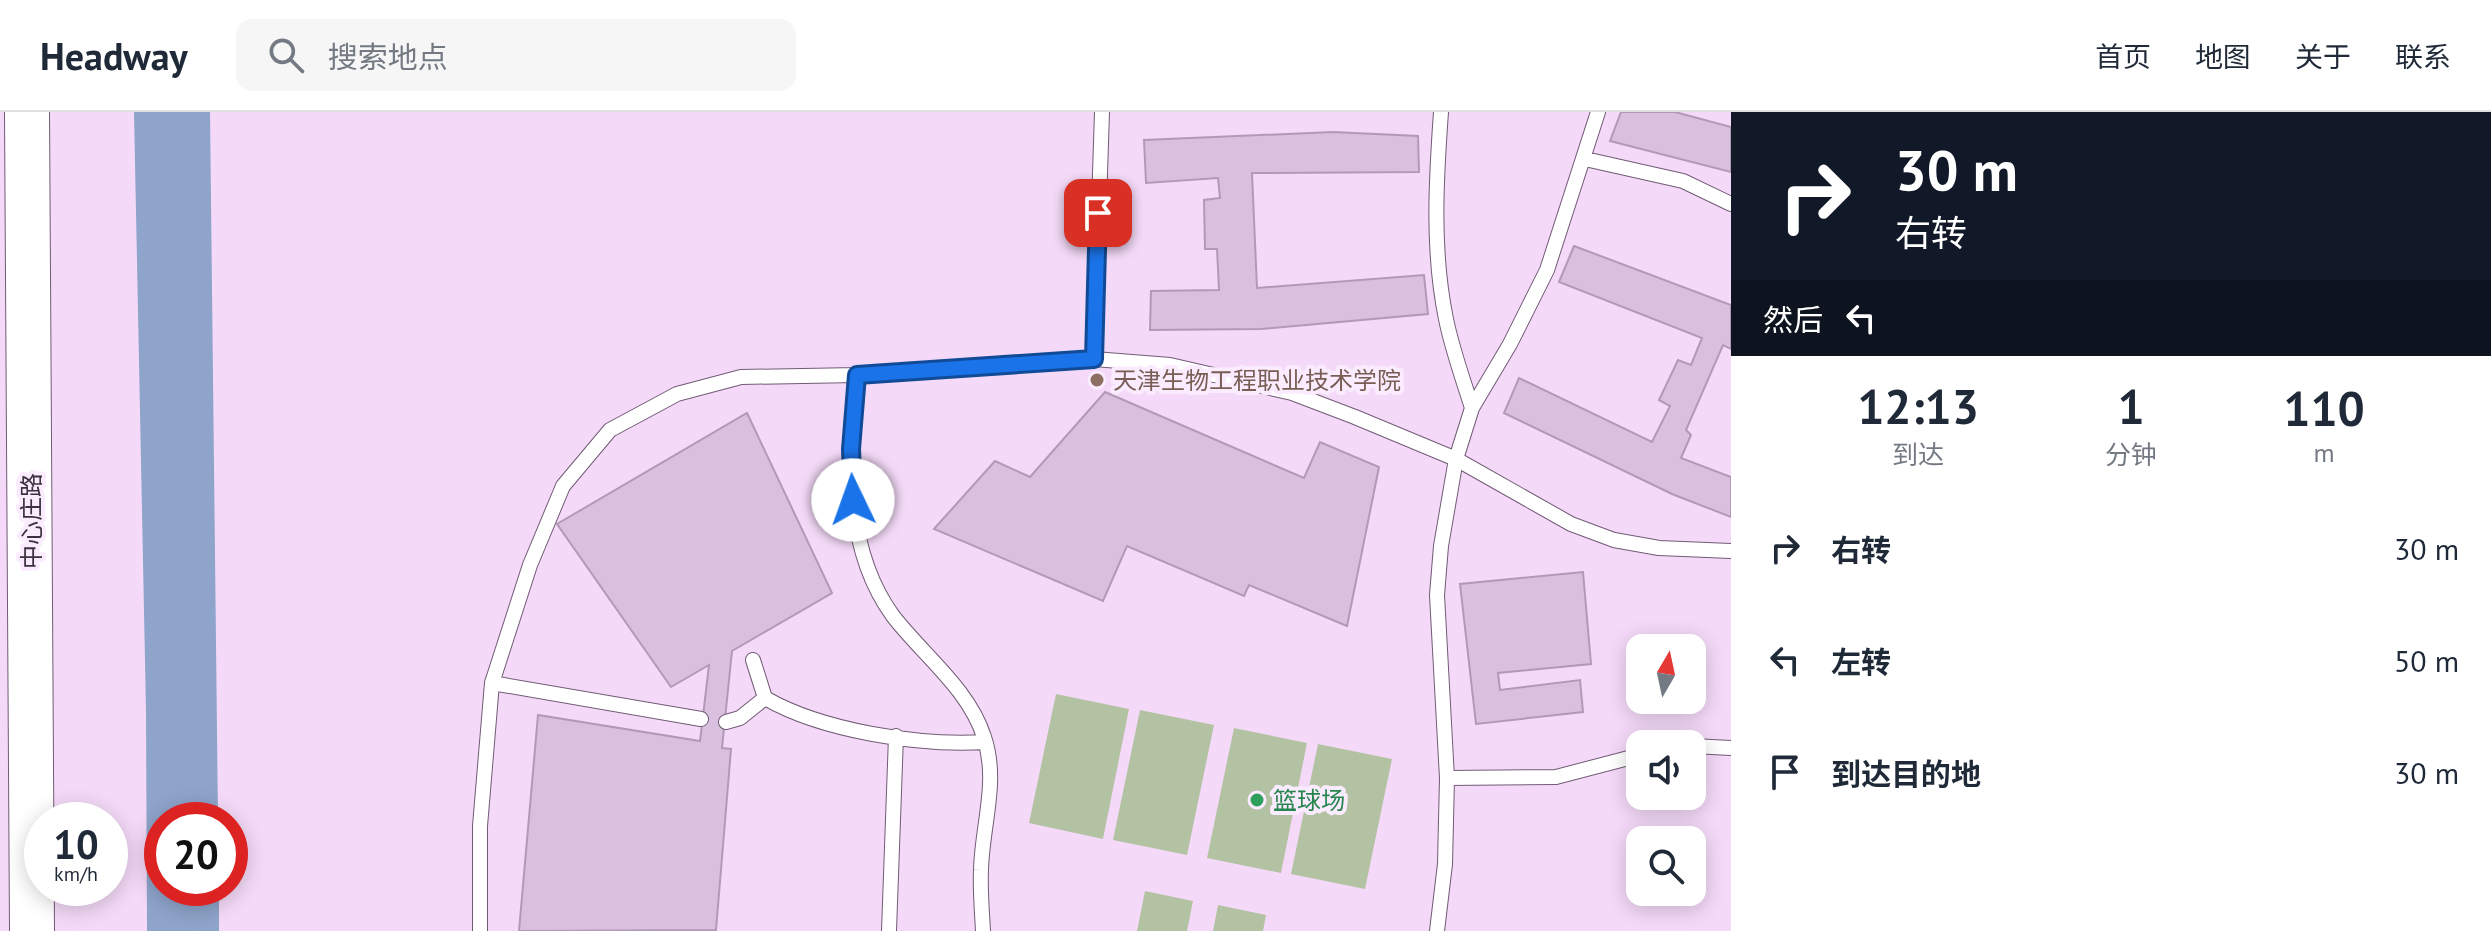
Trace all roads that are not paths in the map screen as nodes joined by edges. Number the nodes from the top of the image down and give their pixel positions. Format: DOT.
graph roads {
  1 [pos="27,112"];
  2 [pos="1102,112"];
  3 [pos="1441,112"];
  4 [pos="1598,112"];
  5 [pos="1585,159"];
  6 [pos="1731,204"];
  7 [pos="1094,359"];
  8 [pos="857,375"];
  9 [pos="1472,408"];
  10 [pos="1456,459"];
  11 [pos="1731,551"];
  12 [pos="753,660"];
  13 [pos="492,683"];
  14 [pos="765,698"];
  15 [pos="701,719"];
  16 [pos="726,722"];
  17 [pos="896,736"];
  18 [pos="985,742"];
  19 [pos="1706,747"];
  20 [pos="1731,748"];
  21 [pos="1626,759"];
  22 [pos="1447,778"];
  23 [pos="32,931"];
  24 [pos="480,931"];
  25 [pos="889,931"];
  26 [pos="983,931"];
  27 [pos="1437,931"];
  1 -- 23 [label="main road, 中心庄路"];
  2 -- 7 [label="lane"];
  3 -- 9 [label="lane"];
  4 -- 5 [label="lane"];
  5 -- 6 [label="lane"];
  5 -- 9 [label="lane"];
  7 -- 8 [label="lane"];
  7 -- 10 [label="lane"];
  8 -- 13 [label="lane"];
  8 -- 18 [label="lane"];
  9 -- 10 [label="lane"];
  10 -- 11 [label="lane"];
  10 -- 22 [label="lane"];
  12 -- 14 [label="lane"];
  13 -- 15 [label="lane"];
  13 -- 24 [label="lane"];
  14 -- 16 [label="lane"];
  14 -- 17 [label="lane"];
  17 -- 18 [label="lane"];
  17 -- 25 [label="lane"];
  18 -- 26 [label="lane"];
  19 -- 20 [label="lane"];
  21 -- 22 [label="lane"];
  22 -- 27 [label="lane"];
}
